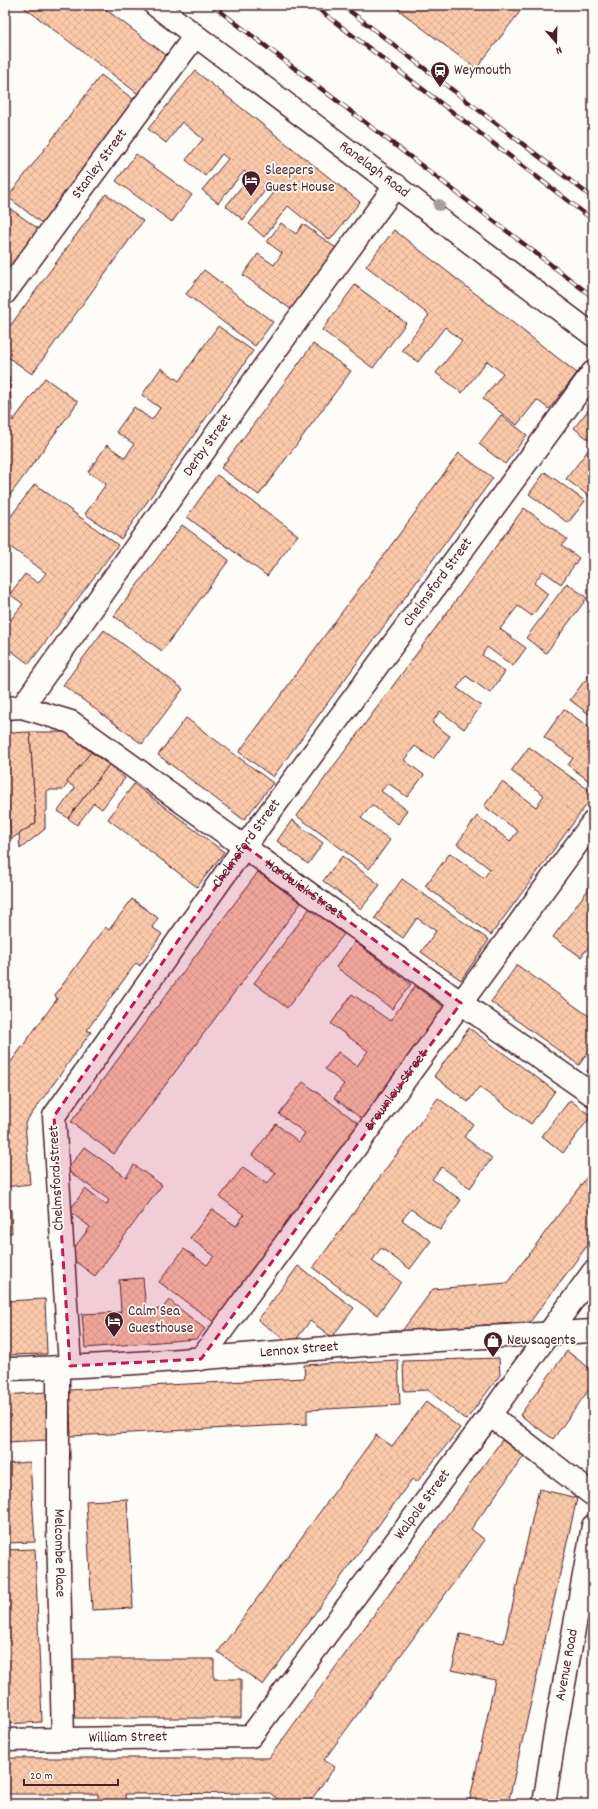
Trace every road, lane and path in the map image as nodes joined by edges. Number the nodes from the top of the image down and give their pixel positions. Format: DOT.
graph roads {
  1 [pos="155,5"];
  2 [pos="195,36"];
  3 [pos="396,186"];
  4 [pos="5,293"];
  5 [pos="593,335"];
  6 [pos="593,372"];
  7 [pos="14,708"];
  8 [pos="593,822"];
  9 [pos="245,846"];
  10 [pos="461,1003"];
  11 [pos="593,1095"];
  12 [pos="593,1272"];
  13 [pos="593,1330"];
  14 [pos="548,1333"];
  15 [pos="201,1359"];
  16 [pos="64,1367"];
  17 [pos="5,1368"];
  18 [pos="490,1415"];
  19 [pos="593,1495"];
  20 [pos="593,1526"];
  21 [pos="251,1736"];
  22 [pos="63,1739"];
  23 [pos="5,1740"];
  24 [pos="544,1804"];
  1 -- 2 [label="street, Ranelagh Road"];
  2 -- 3 [label="street, Ranelagh Road"];
  2 -- 4 [label="street, Stanley Street"];
  3 -- 5 [label="street, Ranelagh Road"];
  3 -- 7 [label="street, Derby Street"];
  6 -- 9 [label="street, Chelmsford Street"];
  7 -- 9 [label="street, Hardwick Street"];
  8 -- 10 [label="street, Brownlow Street"];
  9 -- 10 [label="street, Hardwick Street"];
  9 -- 16 [label="street, Chelmsford Street"];
  10 -- 11 [label="street, Hardwick Street"];
  10 -- 15 [label="street, Brownlow Street"];
  12 -- 14 [label="street, Walpole Street"];
  13 -- 14 [label="street, Lennox Street"];
  14 -- 15 [label="street, Lennox Street"];
  14 -- 18 [label="street, Walpole Street"];
  15 -- 16 [label="street, Lennox Street"];
  16 -- 17 [label="street, Lennox Street"];
  16 -- 22 [label="street, Melcombe Place"];
  18 -- 19 [label="street"];
  18 -- 21 [label="street, Walpole Street"];
  20 -- 24 [label="street, Avenue Road"];
  21 -- 22 [label="street, William Street"];
  22 -- 23 [label="street, William Street"];
}
